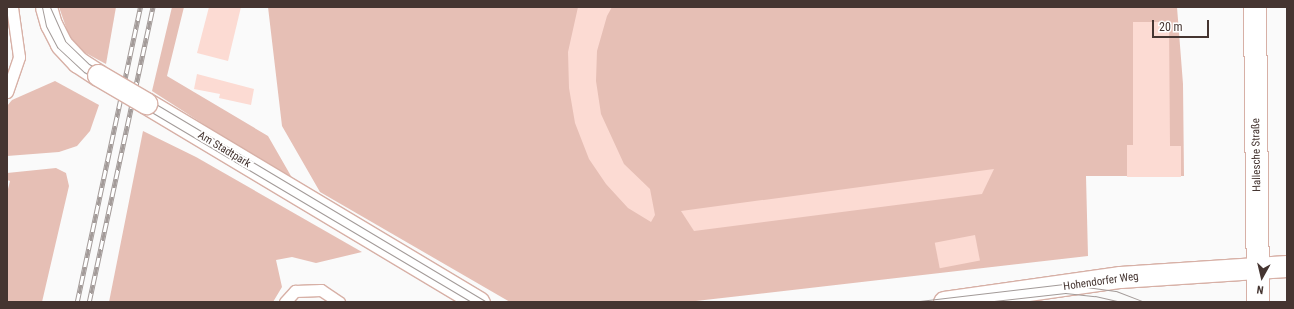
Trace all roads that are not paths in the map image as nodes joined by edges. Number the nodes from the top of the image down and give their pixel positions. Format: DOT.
graph roads {
  1 [pos="12,7"];
  2 [pos="46,7"];
  3 [pos="1255,7"];
  4 [pos="7,92"];
  5 [pos="1287,266"];
  6 [pos="1258,269"];
  7 [pos="285,302"];
  8 [pos="339,302"];
  9 [pos="479,302"];
  10 [pos="944,302"];
  11 [pos="1258,302"];
  1 -- 4 [label="lane"];
  2 -- 9 [label="street, Am Stadtpark, bridge"];
  3 -- 6 [label="street, Hallesche Straße"];
  5 -- 6 [label="street, Hohendorfer Weg"];
  6 -- 10 [label="street, Hohendorfer Weg"];
  6 -- 11 [label="street, Hallesche Straße"];
  7 -- 8 [label="lane"];
}
